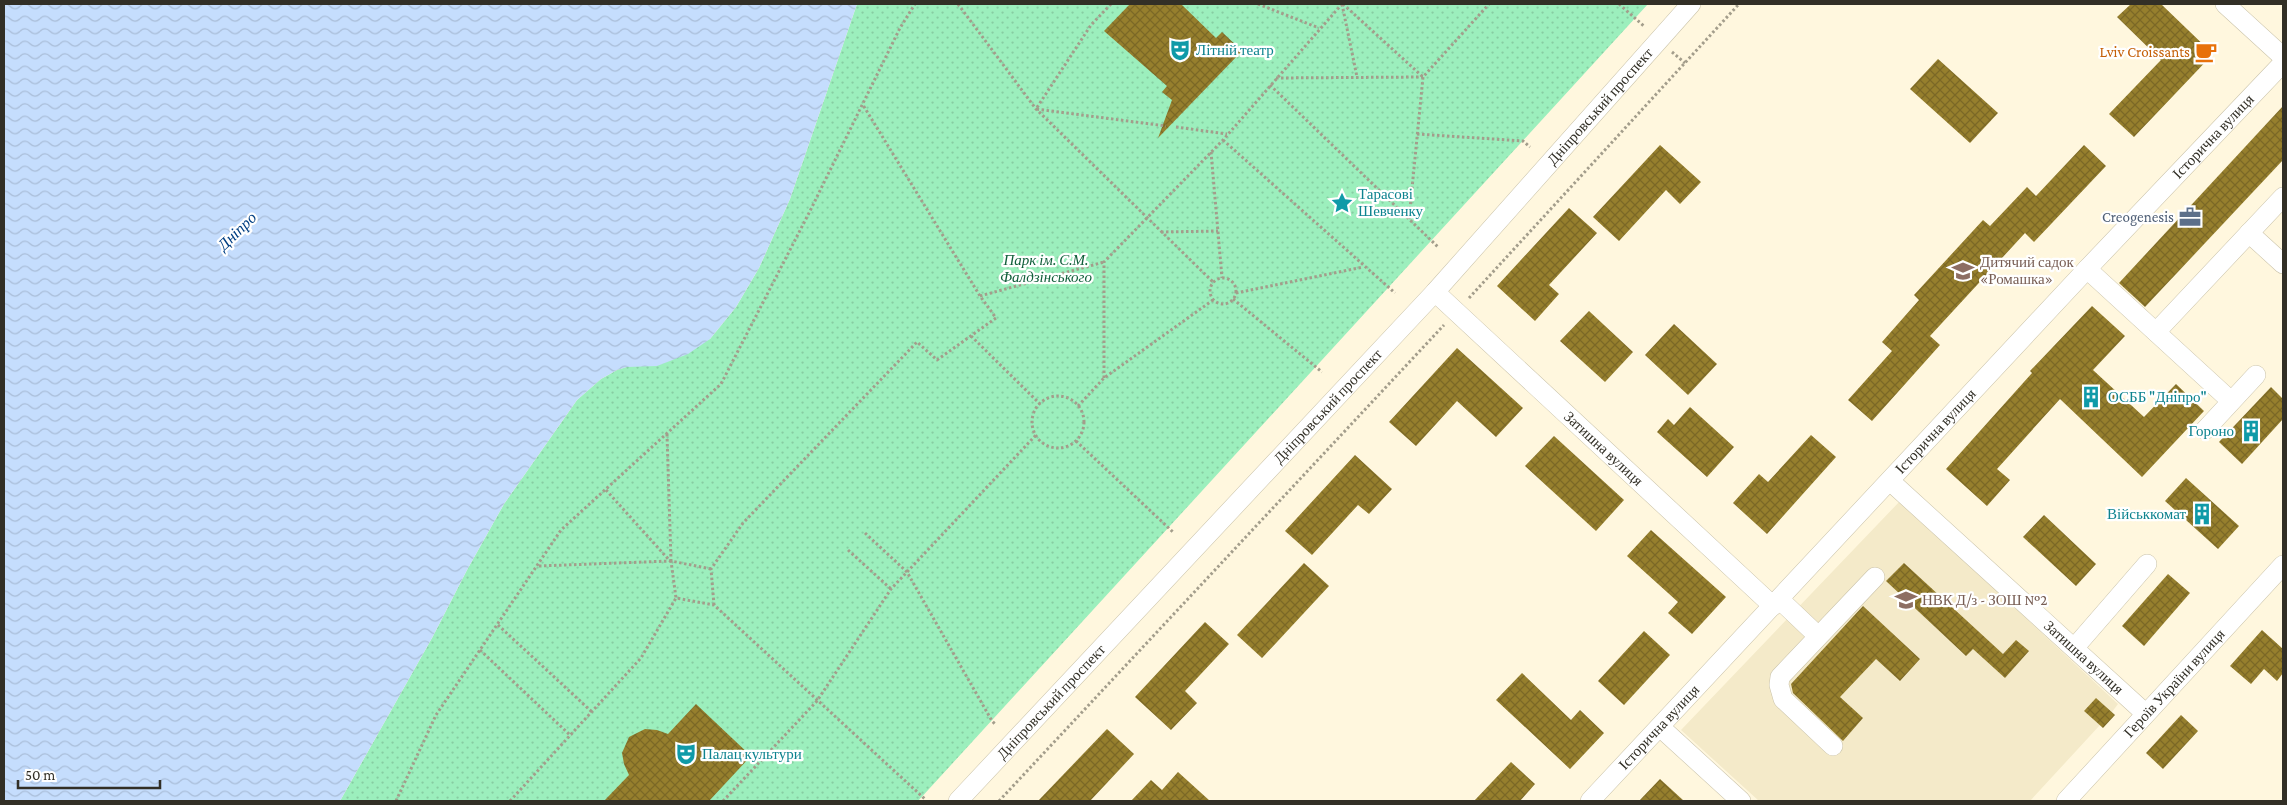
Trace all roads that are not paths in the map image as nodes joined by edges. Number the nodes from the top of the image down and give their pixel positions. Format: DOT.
graph roads {
  1 [pos="1691,4"];
  2 [pos="2225,4"];
  3 [pos="2283,57"];
  4 [pos="2283,63"];
  5 [pos="2283,197"];
  6 [pos="2249,233"];
  7 [pos="2283,264"];
  8 [pos="2087,270"];
  9 [pos="1435,292"];
  10 [pos="2156,332"];
  11 [pos="2256,375"];
  12 [pos="2232,401"];
  13 [pos="2205,430"];
  14 [pos="1890,481"];
  15 [pos="2147,564"];
  16 [pos="2283,565"];
  17 [pos="1876,577"];
  18 [pos="1776,602"];
  19 [pos="1818,636"];
  20 [pos="2075,647"];
  21 [pos="2145,713"];
  22 [pos="1660,727"];
  23 [pos="1833,746"];
  24 [pos="958,801"];
  25 [pos="1590,801"];
  26 [pos="1741,801"];
  27 [pos="2066,801"];
  1 -- 9 [label="street, Дніпровський проспект"];
  2 -- 3 [label="street"];
  4 -- 8 [label="street, Історична вулиця"];
  5 -- 6 [label="street"];
  6 -- 7 [label="street"];
  6 -- 10 [label="street"];
  8 -- 10 [label="street"];
  8 -- 14 [label="street, Історична вулиця"];
  9 -- 18 [label="street, Затишна вулиця"];
  9 -- 24 [label="street, Дніпровський проспект"];
  10 -- 12 [label="street"];
  11 -- 12 [label="street"];
  12 -- 13 [label="street"];
  14 -- 18 [label="street, Історична вулиця"];
  14 -- 20 [label="street, Затишна вулиця"];
  15 -- 20 [label="street"];
  16 -- 21 [label="street, Героїв України вулиця"];
  17 -- 19 [label="street"];
  18 -- 19 [label="street, Затишна вулиця"];
  18 -- 22 [label="street, Історична вулиця"];
  19 -- 23 [label="street"];
  20 -- 21 [label="street, Затишна вулиця"];
  21 -- 27 [label="street, Героїв України вулиця"];
  22 -- 25 [label="street, Історична вулиця"];
  22 -- 26 [label="street"];
}
